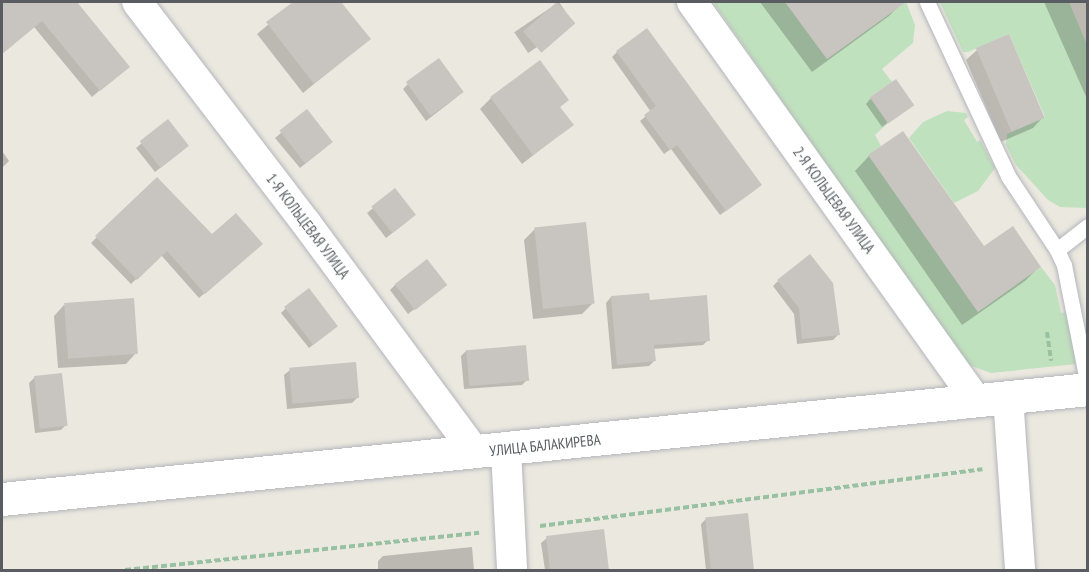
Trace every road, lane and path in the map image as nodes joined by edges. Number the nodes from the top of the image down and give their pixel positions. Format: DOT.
graph roads {
  1 [pos="137,2"];
  2 [pos="692,2"];
  3 [pos="927,2"];
  4 [pos="1088,226"];
  5 [pos="1057,250"];
  6 [pos="1088,388"];
  7 [pos="992,398"];
  8 [pos="491,451"];
  9 [pos="1012,465"];
  10 [pos="2,499"];
  11 [pos="510,529"];
  12 [pos="125,570"];
  13 [pos="512,570"];
  14 [pos="1020,570"];
  1 -- 8 [label="street, 1-Я КОЛЬЦЕВАЯ УЛИЦА"];
  2 -- 7 [label="street, 2-Я КОЛЬЦЕВАЯ УЛИЦА"];
  3 -- 5 [label="lane"];
  4 -- 5 [label="lane"];
  5 -- 6 [label="lane"];
  6 -- 7 [label="street, УЛИЦА БАЛАКИРЕВА"];
  7 -- 8 [label="street, УЛИЦА БАЛАКИРЕВА"];
  7 -- 9 [label="street"];
  8 -- 10 [label="street, УЛИЦА БАЛАКИРЕВА"];
  8 -- 11 [label="street"];
  9 -- 11 [label="path"];
  9 -- 14 [label="street"];
  11 -- 12 [label="path"];
  11 -- 13 [label="street"];
}
